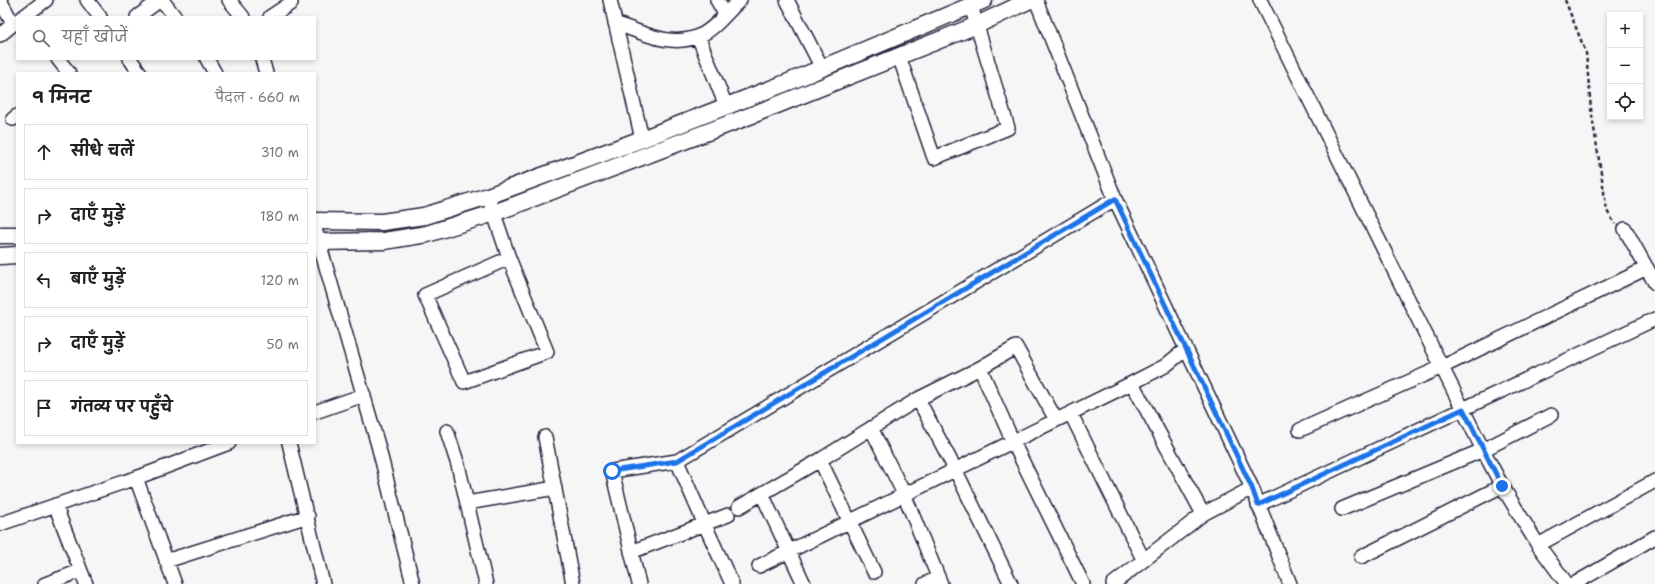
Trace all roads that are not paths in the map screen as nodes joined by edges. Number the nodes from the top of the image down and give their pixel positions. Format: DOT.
graph roads {
  1 [pos="0,0"];
  2 [pos="46,0"];
  3 [pos="88,0"];
  4 [pos="161,0"];
  5 [pos="230,0"];
  6 [pos="610,0"];
  7 [pos="717,0"];
  8 [pos="740,0"];
  9 [pos="786,0"];
  10 [pos="989,0"];
  11 [pos="1030,0"];
  12 [pos="1036,0"];
  13 [pos="1260,0"];
  14 [pos="291,3"];
  15 [pos="978,3"];
  16 [pos="726,14"];
  17 [pos="998,15"];
  18 [pos="17,16"];
  19 [pos="24,16"];
  20 [pos="99,16"];
  21 [pos="138,16"];
  22 [pos="174,16"];
  23 [pos="242,16"];
  24 [pos="272,16"];
  25 [pos="16,22"];
  26 [pos="616,23"];
  27 [pos="977,25"];
  28 [pos="0,34"];
  29 [pos="698,36"];
  30 [pos="899,56"];
  31 [pos="59,60"];
  32 [pos="131,60"];
  33 [pos="208,60"];
  34 [pos="262,60"];
  35 [pos="822,68"];
  36 [pos="68,72"];
  37 [pos="139,72"];
  38 [pos="214,72"];
  39 [pos="266,72"];
  40 [pos="726,106"];
  41 [pos="642,140"];
  42 [pos="582,162"];
  43 [pos="589,177"];
  44 [pos="488,196"];
  45 [pos="1115,199"];
  46 [pos="494,213"];
  47 [pos="316,221"];
  48 [pos="1625,229"];
  49 [pos="16,235"];
  50 [pos="0,236"];
  51 [pos="316,237"];
  52 [pos="16,255"];
  53 [pos="0,256"];
  54 [pos="509,258"];
  55 [pos="1647,268"];
  56 [pos="1655,283"];
  57 [pos="1655,319"];
  58 [pos="1186,349"];
  59 [pos="980,368"];
  60 [pos="1442,368"];
  61 [pos="1132,383"];
  62 [pos="364,395"];
  63 [pos="918,399"];
  64 [pos="1463,409"];
  65 [pos="316,412"];
  66 [pos="1071,414"];
  67 [pos="1551,415"];
  68 [pos="1056,420"];
  69 [pos="871,428"];
  70 [pos="1300,430"];
  71 [pos="447,431"];
  72 [pos="545,437"];
  73 [pos="1014,442"];
  74 [pos="226,444"];
  75 [pos="289,444"];
  76 [pos="1483,450"];
  77 [pos="820,460"];
  78 [pos="677,461"];
  79 [pos="955,469"];
  80 [pos="136,478"];
  81 [pos="1655,481"];
  82 [pos="1502,486"];
  83 [pos="555,488"];
  84 [pos="1252,488"];
  85 [pos="762,494"];
  86 [pos="904,494"];
  87 [pos="467,503"];
  88 [pos="55,505"];
  89 [pos="1258,505"];
  90 [pos="739,507"];
  91 [pos="1342,509"];
  92 [pos="1203,514"];
  93 [pos="728,515"];
  94 [pos="308,516"];
  95 [pos="850,523"];
  96 [pos="0,524"];
  97 [pos="705,525"];
  98 [pos="1655,536"];
  99 [pos="1538,545"];
  100 [pos="788,551"];
  101 [pos="631,552"];
  102 [pos="1361,557"];
  103 [pos="1143,559"];
  104 [pos="166,561"];
  105 [pos="759,566"];
  106 [pos="80,571"];
  107 [pos="874,572"];
  108 [pos="940,581"];
  109 [pos="727,582"];
  110 [pos="1119,582"];
  111 [pos="45,584"];
  112 [pos="86,584"];
  113 [pos="175,584"];
  114 [pos="323,584"];
  115 [pos="413,584"];
  116 [pos="486,584"];
  117 [pos="573,584"];
  118 [pos="638,584"];
  119 [pos="804,584"];
  120 [pos="925,584"];
  121 [pos="1011,584"];
  122 [pos="1083,584"];
  123 [pos="1290,584"];
  124 [pos="1567,584"];
  125 [pos="1574,584"];
  1 -- 18 [label="street"];
  2 -- 19 [label="street"];
  3 -- 20 [label="street"];
  4 -- 21 [label="street"];
  4 -- 22 [label="street"];
  5 -- 23 [label="street"];
  6 -- 26 [label="street"];
  7 -- 16 [label="street"];
  8 -- 16 [label="street"];
  9 -- 35 [label="street"];
  10 -- 17 [label="street"];
  11 -- 17 [label="street"];
  12 -- 45 [label="street"];
  13 -- 60 [label="street"];
  14 -- 24 [label="street"];
  15 -- 27 [label="street"];
  15 -- 35 [label="street"];
  16 -- 29 [label="street"];
  17 -- 27 [label="street"];
  25 -- 28 [label="street"];
  26 -- 29 [label="street"];
  26 -- 41 [label="street"];
  27 -- 30 [label="street"];
  27 -- 30 [label="street"];
  29 -- 40 [label="street"];
  30 -- 43 [label="street"];
  31 -- 36 [label="street"];
  32 -- 37 [label="street"];
  33 -- 38 [label="street"];
  34 -- 39 [label="street"];
  35 -- 40 [label="street"];
  40 -- 41 [label="street"];
  41 -- 42 [label="street"];
  42 -- 43 [label="street"];
  42 -- 44 [label="street"];
  43 -- 46 [label="street"];
  44 -- 46 [label="street"];
  44 -- 47 [label="street"];
  45 -- 58 [label="street"];
  45 -- 78 [label="street"];
  46 -- 51 [label="street"];
  46 -- 54 [label="street"];
  48 -- 55 [label="street"];
  49 -- 50 [label="street"];
  51 -- 62 [label="street"];
  52 -- 53 [label="street"];
  54 -- 54 [label="street"];
  55 -- 56 [label="street"];
  55 -- 60 [label="street"];
  57 -- 64 [label="street"];
  58 -- 61 [label="street"];
  58 -- 84 [label="street"];
  59 -- 63 [label="street"];
  59 -- 68 [label="street"];
  59 -- 73 [label="street"];
  60 -- 64 [label="street"];
  60 -- 70 [label="street"];
  61 -- 66 [label="street"];
  61 -- 92 [label="street"];
  62 -- 65 [label="street"];
  62 -- 115 [label="street"];
  63 -- 69 [label="street"];
  63 -- 79 [label="street"];
  64 -- 76 [label="street"];
  64 -- 89 [label="street"];
  66 -- 68 [label="street"];
  66 -- 103 [label="street"];
  67 -- 76 [label="street"];
  68 -- 73 [label="street"];
  69 -- 77 [label="street"];
  69 -- 86 [label="street"];
  71 -- 87 [label="street"];
  72 -- 83 [label="street"];
  73 -- 79 [label="street"];
  73 -- 122 [label="street"];
  74 -- 80 [label="street"];
  75 -- 94 [label="street"];
  76 -- 82 [label="street"];
  76 -- 91 [label="street"];
  77 -- 85 [label="street"];
  77 -- 95 [label="street"];
  78 -- 97 [label="street"];
  78 -- 101 [label="street"];
  79 -- 86 [label="street"];
  79 -- 121 [label="street"];
  80 -- 88 [label="street"];
  80 -- 104 [label="street"];
  81 -- 99 [label="street"];
  82 -- 99 [label="street"];
  82 -- 102 [label="street"];
  83 -- 87 [label="street"];
  83 -- 117 [label="street"];
  84 -- 89 [label="street"];
  84 -- 92 [label="street"];
  85 -- 90 [label="street"];
  85 -- 100 [label="street"];
  86 -- 95 [label="street"];
  86 -- 108 [label="street"];
  87 -- 116 [label="street"];
  88 -- 96 [label="street"];
  88 -- 106 [label="street"];
  89 -- 123 [label="street"];
  92 -- 103 [label="street"];
  93 -- 97 [label="street"];
  94 -- 104 [label="street"];
  94 -- 114 [label="street"];
  95 -- 100 [label="street"];
  95 -- 107 [label="street"];
  97 -- 101 [label="street"];
  97 -- 109 [label="street"];
  98 -- 125 [label="street"];
  99 -- 124 [label="street"];
  100 -- 105 [label="street"];
  100 -- 119 [label="street"];
  101 -- 118 [label="street"];
  103 -- 110 [label="street"];
  104 -- 113 [label="street"];
  106 -- 111 [label="street"];
  106 -- 112 [label="street"];
  108 -- 120 [label="street"];
}
